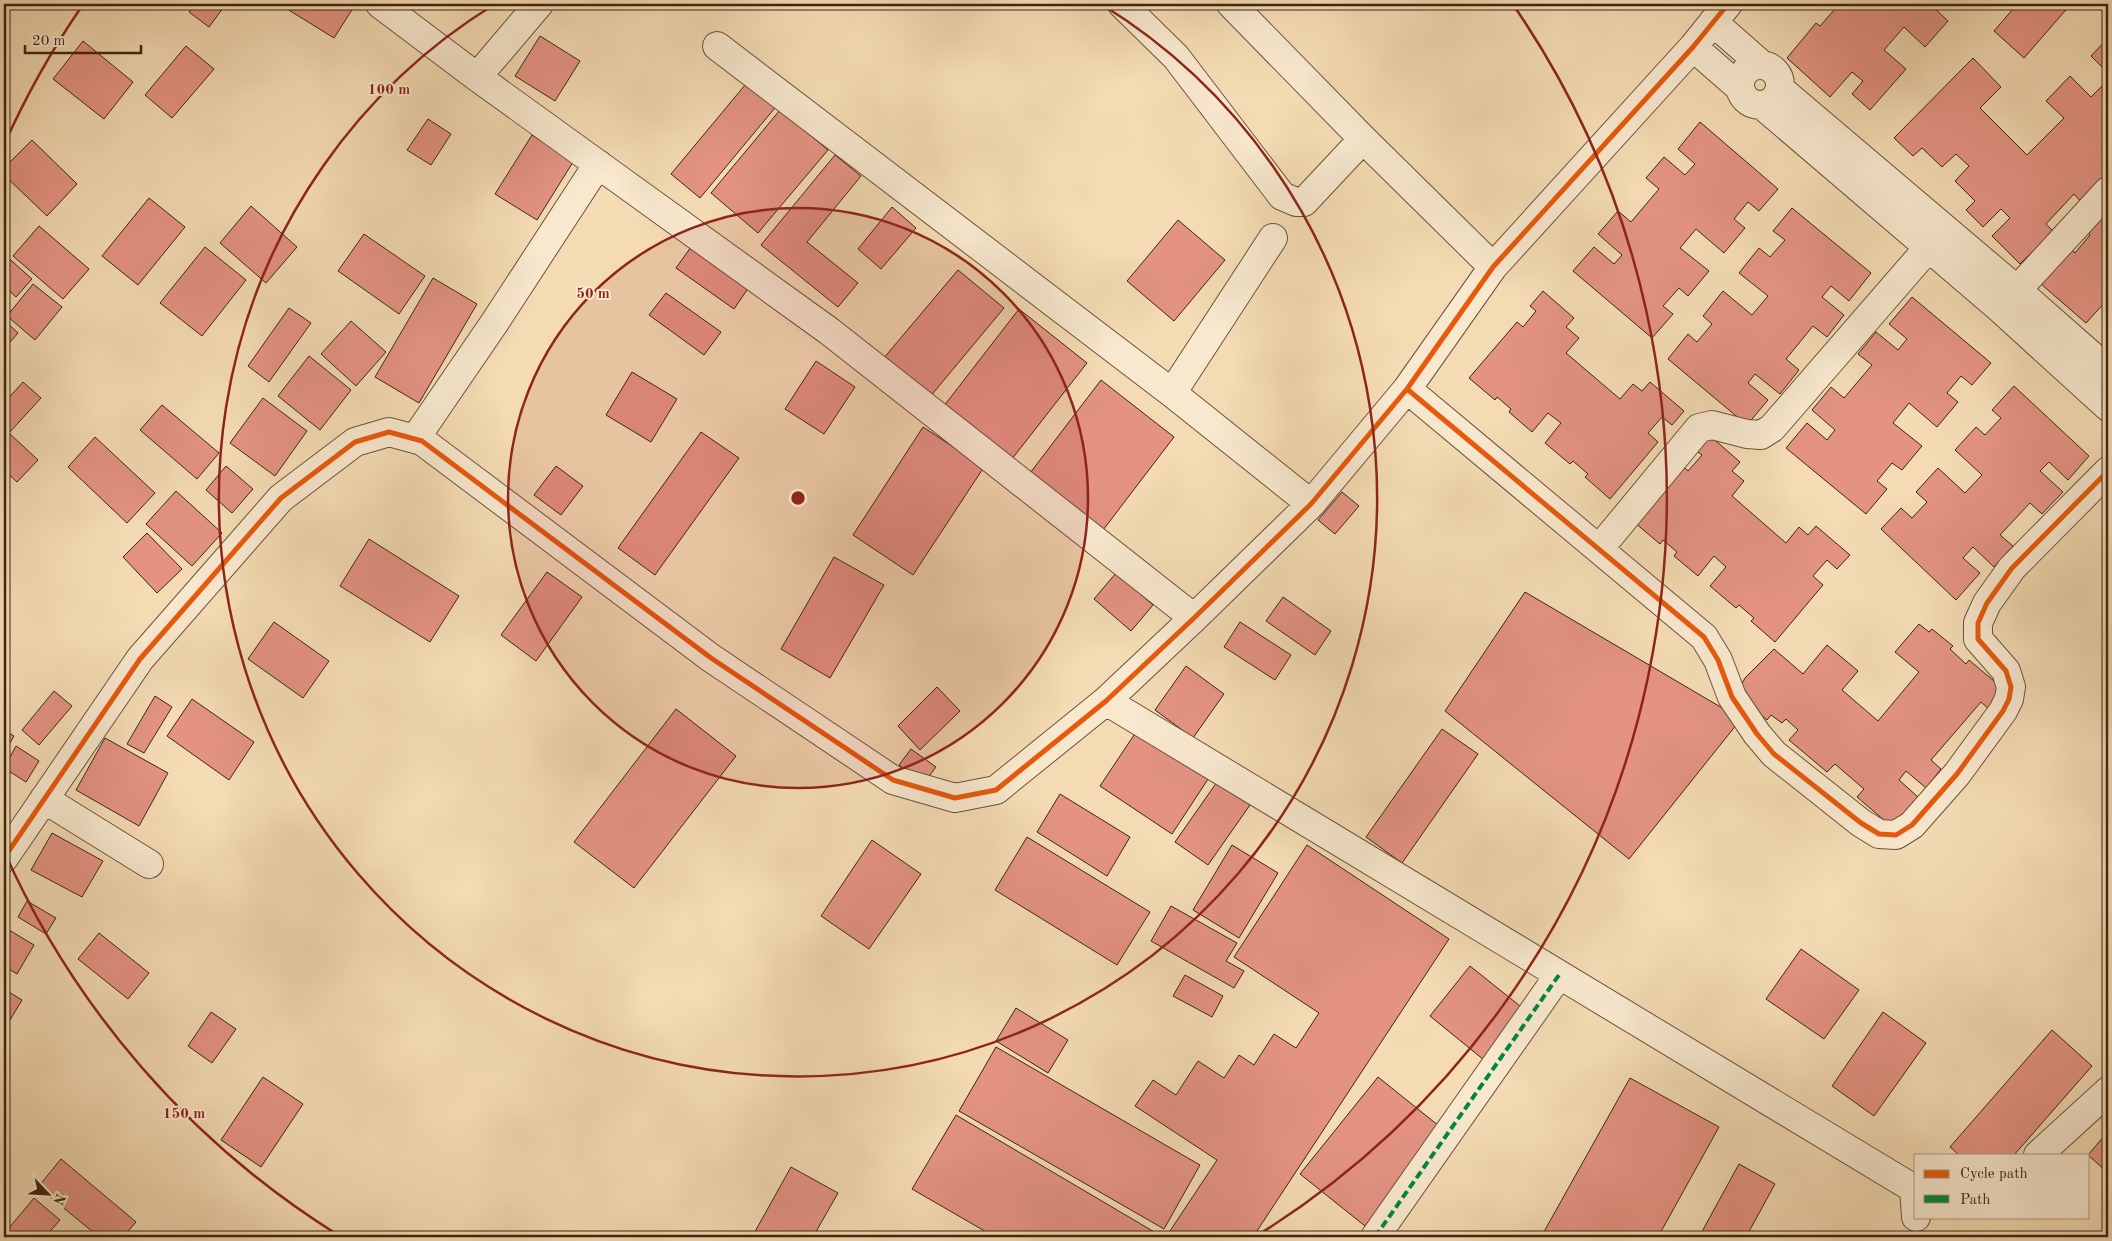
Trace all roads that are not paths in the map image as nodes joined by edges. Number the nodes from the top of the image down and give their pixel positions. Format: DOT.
graph roads {
  1 [pos="380,4"];
  2 [pos="539,4"];
  3 [pos="1122,4"];
  4 [pos="1231,4"];
  5 [pos="1720,13"];
  6 [pos="717,46"];
  7 [pos="1693,47"];
  8 [pos="1762,65"];
  9 [pos="478,77"];
  10 [pos="1740,88"];
  11 [pos="1771,97"];
  12 [pos="1363,139"];
  13 [pos="598,164"];
  14 [pos="2108,192"];
  15 [pos="1273,238"];
  16 [pos="1929,247"];
  17 [pos="1493,268"];
  18 [pos="2017,290"];
  19 [pos="2108,370"];
  20 [pos="1407,389"];
  21 [pos="1172,393"];
  22 [pos="2108,407"];
  23 [pos="415,439"];
  24 [pos="2108,471"];
  25 [pos="1311,504"];
  26 [pos="1599,549"];
  27 [pos="1194,618"];
  28 [pos="1106,701"];
  29 [pos="44,799"];
  30 [pos="4,858"];
  31 [pos="149,864"];
  32 [pos="1559,975"];
  33 [pos="2108,1091"];
  34 [pos="2039,1154"];
  35 [pos="1914,1189"];
  36 [pos="1916,1218"];
  37 [pos="1375,1237"];
  38 [pos="1917,1237"];
  1 -- 9 [label="street"];
  2 -- 9 [label="street"];
  3 -- 12 [label="street"];
  4 -- 12 [label="street"];
  5 -- 7 [label="street"];
  5 -- 8 [label="street"];
  6 -- 21 [label="street"];
  7 -- 10 [label="street"];
  7 -- 17 [label="street"];
  8 -- 10 [label="street"];
  8 -- 11 [label="street"];
  9 -- 13 [label="street"];
  10 -- 11 [label="street"];
  11 -- 16 [label="street"];
  11 -- 18 [label="street"];
  12 -- 17 [label="street"];
  13 -- 23 [label="street"];
  13 -- 27 [label="street"];
  14 -- 18 [label="street"];
  15 -- 21 [label="street"];
  16 -- 22 [label="street"];
  16 -- 26 [label="street"];
  17 -- 20 [label="street"];
  18 -- 19 [label="street"];
  20 -- 25 [label="street"];
  20 -- 26 [label="street"];
  21 -- 25 [label="street"];
  23 -- 28 [label="street"];
  23 -- 29 [label="street"];
  24 -- 26 [label="street"];
  25 -- 27 [label="street"];
  27 -- 28 [label="street"];
  28 -- 32 [label="street"];
  29 -- 30 [label="street"];
  29 -- 31 [label="street"];
  32 -- 35 [label="street"];
  32 -- 37 [label="street"];
  33 -- 34 [label="street"];
  36 -- 38 [label="street"];
}
